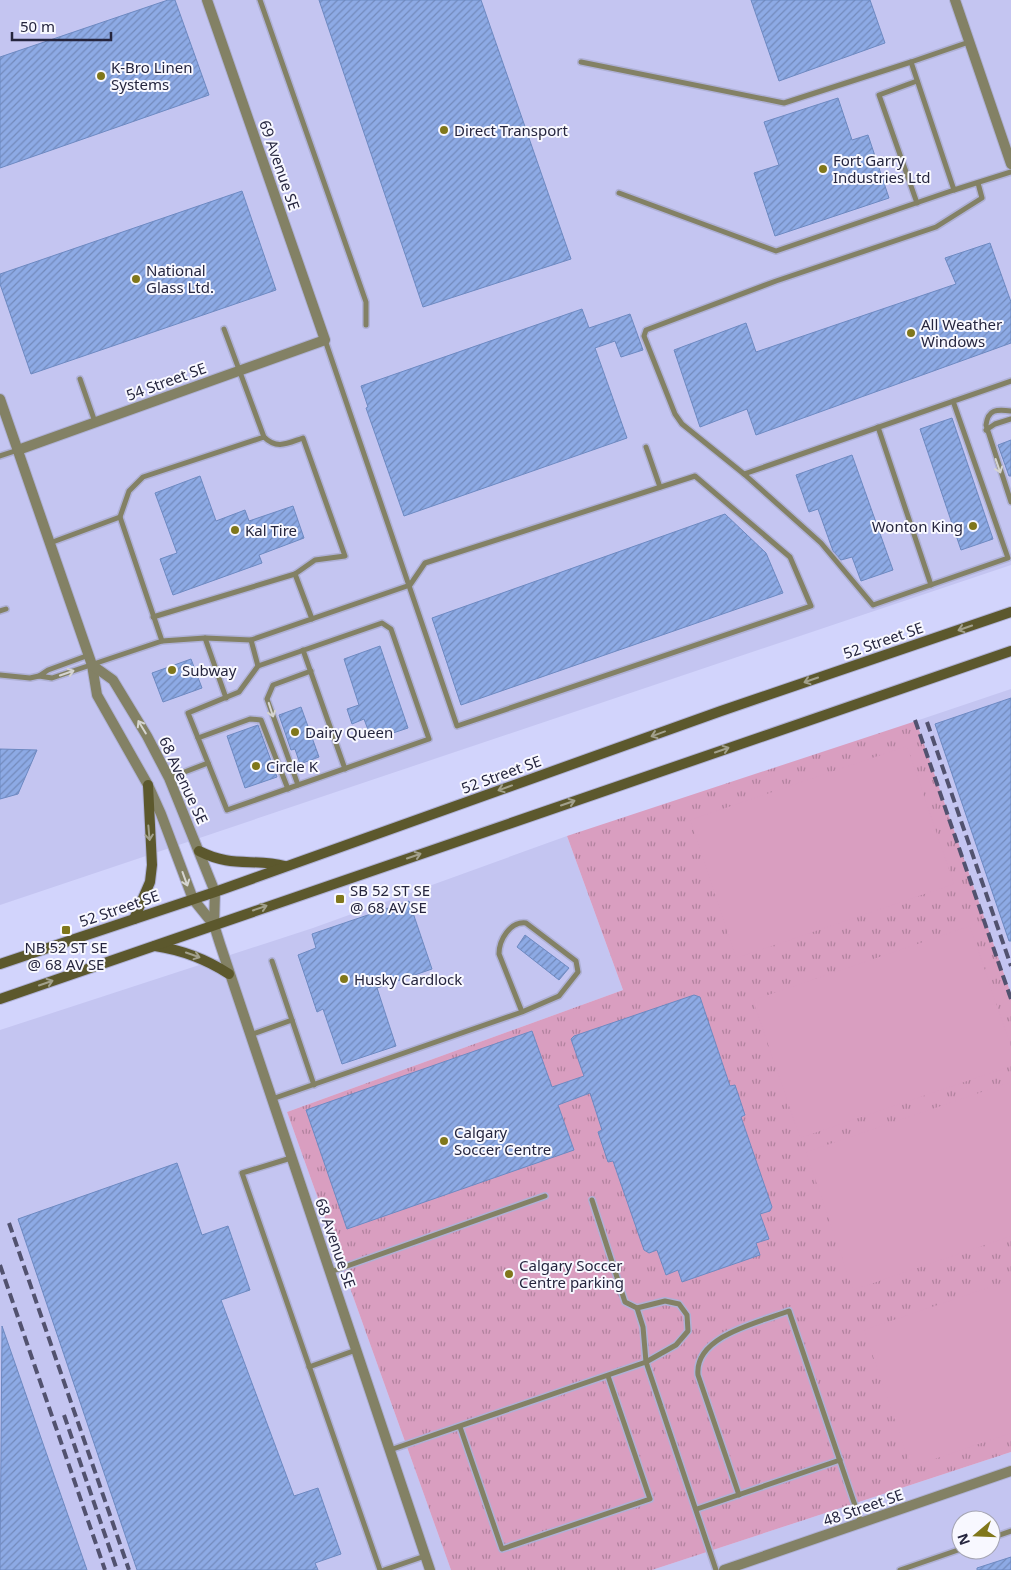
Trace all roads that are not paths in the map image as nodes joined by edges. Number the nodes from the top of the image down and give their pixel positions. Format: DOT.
graph roads {
  1 [pos="207,0"];
  2 [pos="260,0"];
  3 [pos="955,0"];
  4 [pos="969,42"];
  5 [pos="582,62"];
  6 [pos="911,62"];
  7 [pos="917,81"];
  8 [pos="1011,164"];
  9 [pos="1011,172"];
  10 [pos="978,183"];
  11 [pos="954,190"];
  12 [pos="619,193"];
  13 [pos="917,203"];
  14 [pos="366,325"];
  15 [pos="224,329"];
  16 [pos="325,340"];
  17 [pos="239,371"];
  18 [pos="80,380"];
  19 [pos="1011,381"];
  20 [pos="0,399"];
  21 [pos="953,401"];
  22 [pos="1011,411"];
  23 [pos="1011,418"];
  24 [pos="95,422"];
  25 [pos="878,427"];
  26 [pos="986,430"];
  27 [pos="264,437"];
  28 [pos="646,447"];
  29 [pos="18,450"];
  30 [pos="0,456"];
  31 [pos="744,474"];
  32 [pos="660,487"];
  33 [pos="1011,502"];
  34 [pos="120,517"];
  35 [pos="50,543"];
  36 [pos="294,574"];
  37 [pos="410,585"];
  38 [pos="931,585"];
  39 [pos="6,609"];
  40 [pos="0,611"];
  41 [pos="1011,612"];
  42 [pos="154,616"];
  43 [pos="312,619"];
  44 [pos="205,638"];
  45 [pos="250,640"];
  46 [pos="162,641"];
  47 [pos="303,650"];
  48 [pos="1011,651"];
  49 [pos="90,660"];
  50 [pos="258,666"];
  51 [pos="311,672"];
  52 [pos="0,675"];
  53 [pos="39,676"];
  54 [pos="226,698"];
  55 [pos="198,738"];
  56 [pos="208,763"];
  57 [pos="345,769"];
  58 [pos="169,778"];
  59 [pos="148,784"];
  60 [pos="298,786"];
  61 [pos="288,789"];
  62 [pos="199,851"];
  63 [pos="286,866"];
  64 [pos="215,892"];
  65 [pos="193,899"];
  66 [pos="134,919"];
  67 [pos="214,925"];
  68 [pos="154,946"];
  69 [pos="272,961"];
  70 [pos="0,964"];
  71 [pos="230,974"];
  72 [pos="0,999"];
  73 [pos="522,1012"];
  74 [pos="292,1020"];
  75 [pos="250,1035"];
  76 [pos="314,1085"];
  77 [pos="271,1099"];
  78 [pos="291,1158"];
  79 [pos="545,1196"];
  80 [pos="592,1200"];
  81 [pos="330,1272"];
  82 [pos="637,1308"];
  83 [pos="356,1350"];
  84 [pos="646,1362"];
  85 [pos="310,1367"];
  86 [pos="608,1376"];
  87 [pos="460,1427"];
  88 [pos="390,1450"];
  89 [pos="840,1460"];
  90 [pos="1011,1472"];
  91 [pos="739,1496"];
  92 [pos="697,1509"];
  93 [pos="861,1524"];
  94 [pos="951,1552"];
  95 [pos="426,1556"];
  96 [pos="747,1566"];
  97 [pos="380,1570"];
  98 [pos="384,1570"];
  99 [pos="430,1570"];
  100 [pos="716,1570"];
  101 [pos="724,1570"];
  102 [pos="900,1570"];
  1 -- 16 [label="street, 69 Avenue SE"];
  2 -- 14 [label="lane"];
  3 -- 4 [label="street"];
  4 -- 6 [label="lane"];
  4 -- 8 [label="street"];
  5 -- 6 [label="lane"];
  6 -- 7 [label="lane"];
  7 -- 11 [label="lane"];
  7 -- 13 [label="lane"];
  9 -- 10 [label="lane"];
  10 -- 11 [label="lane"];
  10 -- 31 [label="lane"];
  11 -- 13 [label="lane"];
  12 -- 13 [label="lane"];
  15 -- 17 [label="lane"];
  16 -- 17 [label="street, 54 Street SE"];
  16 -- 37 [label="lane"];
  17 -- 24 [label="street, 54 Street SE"];
  17 -- 27 [label="lane"];
  18 -- 24 [label="lane"];
  19 -- 21 [label="lane"];
  20 -- 29 [label="street, 68 Avenue SE"];
  21 -- 25 [label="lane"];
  21 -- 38 [label="lane"];
  22 -- 26 [label="lane"];
  23 -- 26 [label="lane"];
  24 -- 29 [label="street, 54 Street SE"];
  25 -- 31 [label="lane"];
  25 -- 38 [label="lane"];
  26 -- 33 [label="lane, one-way"];
  27 -- 34 [label="lane"];
  27 -- 36 [label="lane"];
  28 -- 32 [label="lane"];
  29 -- 30 [label="lane"];
  29 -- 35 [label="street, 68 Avenue SE"];
  31 -- 38 [label="lane"];
  32 -- 37 [label="lane"];
  32 -- 37 [label="lane"];
  34 -- 35 [label="lane"];
  34 -- 42 [label="lane"];
  35 -- 49 [label="street, 68 Avenue SE"];
  36 -- 42 [label="lane"];
  36 -- 43 [label="lane"];
  37 -- 43 [label="lane"];
  39 -- 40 [label="lane"];
  41 -- 63 [label="main road, 52 Street SE, one-way"];
  42 -- 46 [label="lane"];
  43 -- 45 [label="lane"];
  44 -- 45 [label="lane"];
  44 -- 46 [label="lane"];
  44 -- 54 [label="lane"];
  45 -- 50 [label="lane"];
  46 -- 49 [label="lane"];
  47 -- 50 [label="lane"];
  47 -- 51 [label="lane"];
  47 -- 57 [label="lane"];
  67 -- 48 [label="main road, one-way"];
  49 -- 53 [label="lane"];
  53 -- 49 [label="lane, one-way"];
  58 -- 49 [label="street, 68 Avenue SE, one-way"];
  49 -- 59 [label="street, 68 Avenue SE"];
  50 -- 54 [label="lane"];
  51 -- 57 [label="lane"];
  51 -- 60 [label="lane, one-way"];
  52 -- 53 [label="lane"];
  54 -- 55 [label="lane"];
  55 -- 56 [label="lane"];
  55 -- 61 [label="lane"];
  56 -- 58 [label="lane"];
  56 -- 61 [label="lane"];
  57 -- 60 [label="lane"];
  58 -- 62 [label="street, 68 Avenue SE"];
  59 -- 65 [label="street, 68 Avenue SE, one-way"];
  59 -- 66 [label="main road, one-way"];
  60 -- 61 [label="lane"];
  62 -- 63 [label="main road"];
  62 -- 64 [label="street, 68 Avenue SE"];
  63 -- 64 [label="main road, 52 Street SE"];
  64 -- 65 [label="main road, 52 Street SE"];
  64 -- 67 [label="street, 68 Avenue SE"];
  65 -- 66 [label="main road, 52 Street SE"];
  65 -- 67 [label="street, 68 Avenue SE"];
  66 -- 70 [label="main road, 52 Street SE"];
  67 -- 68 [label="main road"];
  67 -- 71 [label="street, 68 Avenue SE"];
  68 -- 71 [label="main road, one-way"];
  72 -- 68 [label="main road, one-way"];
  69 -- 74 [label="lane"];
  71 -- 75 [label="street, 68 Avenue SE"];
  73 -- 73 [label="lane"];
  73 -- 76 [label="lane"];
  74 -- 75 [label="lane"];
  74 -- 76 [label="lane"];
  75 -- 77 [label="street, 68 Avenue SE"];
  76 -- 77 [label="lane"];
  77 -- 78 [label="street, 68 Avenue SE"];
  78 -- 81 [label="street, 68 Avenue SE"];
  78 -- 85 [label="lane"];
  79 -- 81 [label="lane"];
  80 -- 82 [label="lane"];
  81 -- 83 [label="street, 68 Avenue SE"];
  82 -- 84 [label="lane"];
  82 -- 84 [label="lane"];
  83 -- 85 [label="lane"];
  83 -- 88 [label="street, 68 Avenue SE"];
  84 -- 86 [label="lane"];
  84 -- 92 [label="lane"];
  85 -- 97 [label="lane"];
  86 -- 87 [label="lane"];
  86 -- 87 [label="lane"];
  87 -- 88 [label="lane"];
  88 -- 95 [label="street, 68 Avenue SE"];
  89 -- 91 [label="lane"];
  89 -- 91 [label="lane"];
  89 -- 93 [label="lane"];
  90 -- 93 [label="street, 48 Street SE"];
  91 -- 92 [label="lane"];
  92 -- 100 [label="lane"];
  93 -- 96 [label="street, 48 Street SE"];
  94 -- 102 [label="lane"];
  95 -- 98 [label="lane"];
  95 -- 99 [label="street, 68 Avenue SE"];
  96 -- 101 [label="street, 48 Street SE"];
}
